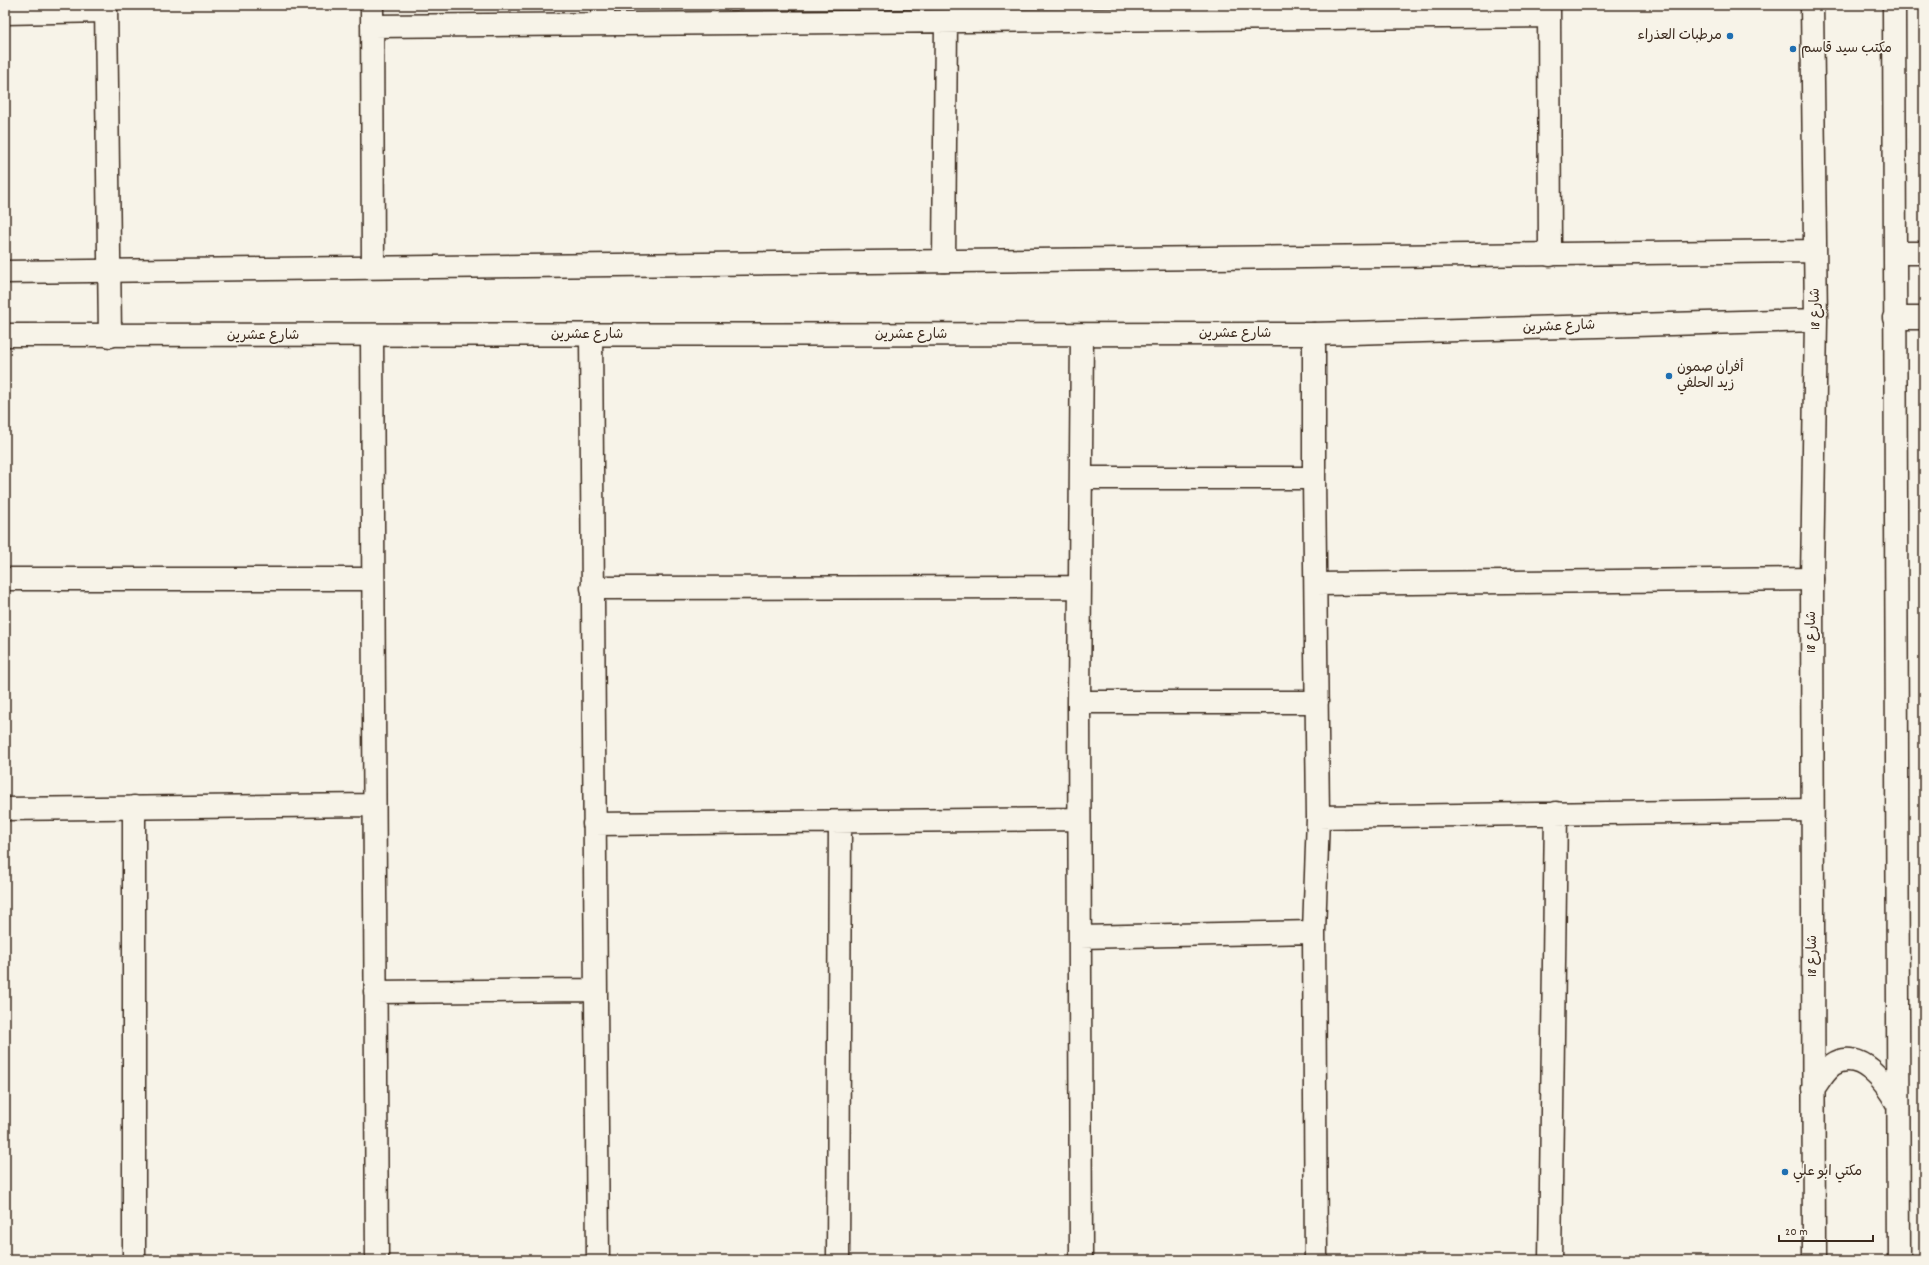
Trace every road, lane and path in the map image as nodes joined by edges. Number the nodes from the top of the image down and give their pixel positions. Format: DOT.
graph roads {
  1 [pos="372,5"];
  2 [pos="1812,5"];
  3 [pos="1894,5"];
  4 [pos="106,8"];
  5 [pos="1548,11"];
  6 [pos="5,13"];
  7 [pos="603,14"];
  8 [pos="946,22"];
  9 [pos="372,26"];
  10 [pos="1815,251"];
  11 [pos="1895,253"];
  12 [pos="1924,253"];
  13 [pos="1550,255"];
  14 [pos="944,261"];
  15 [pos="373,267"];
  16 [pos="5,272"];
  17 [pos="108,272"];
  18 [pos="1894,318"];
  19 [pos="1924,318"];
  20 [pos="1816,320"];
  21 [pos="1082,334"];
  22 [pos="1314,334"];
  23 [pos="5,335"];
  24 [pos="591,335"];
  25 [pos="110,336"];
  26 [pos="372,336"];
  27 [pos="1081,478"];
  28 [pos="1314,478"];
  29 [pos="5,579"];
  30 [pos="373,579"];
  31 [pos="1812,579"];
  32 [pos="1316,584"];
  33 [pos="1079,587"];
  34 [pos="592,588"];
  35 [pos="1079,702"];
  36 [pos="1317,702"];
  37 [pos="374,805"];
  38 [pos="134,807"];
  39 [pos="5,809"];
  40 [pos="1812,810"];
  41 [pos="1556,813"];
  42 [pos="1318,817"];
  43 [pos="1079,819"];
  44 [pos="840,822"];
  45 [pos="594,824"];
  46 [pos="1314,932"];
  47 [pos="1080,937"];
  48 [pos="595,990"];
  49 [pos="375,992"];
  50 [pos="1813,1089"];
  51 [pos="1898,1105"];
  52 [pos="134,1260"];
  53 [pos="377,1260"];
  54 [pos="598,1260"];
  55 [pos="838,1260"];
  56 [pos="1081,1260"];
  57 [pos="1316,1260"];
  58 [pos="1550,1260"];
  59 [pos="1814,1260"];
  60 [pos="1899,1260"];
  1 -- 9 [label="street"];
  2 -- 10 [label="street, شارع 18"];
  3 -- 11 [label="street"];
  4 -- 6 [label="street"];
  4 -- 17 [label="street"];
  5 -- 8 [label="street"];
  5 -- 13 [label="street"];
  7 -- 8 [label="street"];
  7 -- 9 [label="street"];
  8 -- 14 [label="street"];
  9 -- 15 [label="street"];
  10 -- 13 [label="street"];
  10 -- 20 [label="street, شارع 18"];
  11 -- 12 [label="street"];
  11 -- 18 [label="street"];
  13 -- 14 [label="street"];
  14 -- 15 [label="street"];
  15 -- 17 [label="street"];
  16 -- 17 [label="street"];
  17 -- 25 [label="street"];
  18 -- 19 [label="street"];
  18 -- 51 [label="street"];
  20 -- 22 [label="street, شارع عشرين"];
  20 -- 31 [label="street, شارع 18"];
  21 -- 22 [label="street, شارع عشرين"];
  21 -- 24 [label="street, شارع عشرين"];
  21 -- 27 [label="street"];
  22 -- 28 [label="street"];
  23 -- 25 [label="street, شارع عشرين"];
  24 -- 26 [label="street, شارع عشرين"];
  24 -- 34 [label="street"];
  25 -- 26 [label="street, شارع عشرين"];
  26 -- 30 [label="street"];
  27 -- 28 [label="street"];
  27 -- 33 [label="street"];
  28 -- 32 [label="street"];
  29 -- 30 [label="street"];
  30 -- 37 [label="street"];
  31 -- 32 [label="street"];
  31 -- 40 [label="street, شارع 18"];
  32 -- 36 [label="street"];
  33 -- 34 [label="street"];
  33 -- 35 [label="street"];
  34 -- 45 [label="street"];
  35 -- 36 [label="street"];
  35 -- 43 [label="street"];
  36 -- 42 [label="street"];
  37 -- 38 [label="street"];
  37 -- 49 [label="street"];
  38 -- 39 [label="street"];
  38 -- 52 [label="street"];
  40 -- 41 [label="street"];
  40 -- 50 [label="street, شارع 18"];
  41 -- 42 [label="street"];
  41 -- 58 [label="street"];
  42 -- 46 [label="street"];
  43 -- 44 [label="street"];
  43 -- 47 [label="street"];
  44 -- 45 [label="street"];
  44 -- 55 [label="street"];
  45 -- 48 [label="street"];
  46 -- 47 [label="street"];
  46 -- 57 [label="street"];
  47 -- 56 [label="street"];
  48 -- 49 [label="street"];
  48 -- 54 [label="street"];
  49 -- 53 [label="street"];
  50 -- 51 [label="street"];
  50 -- 59 [label="street, شارع 18"];
  51 -- 60 [label="street"];
}
